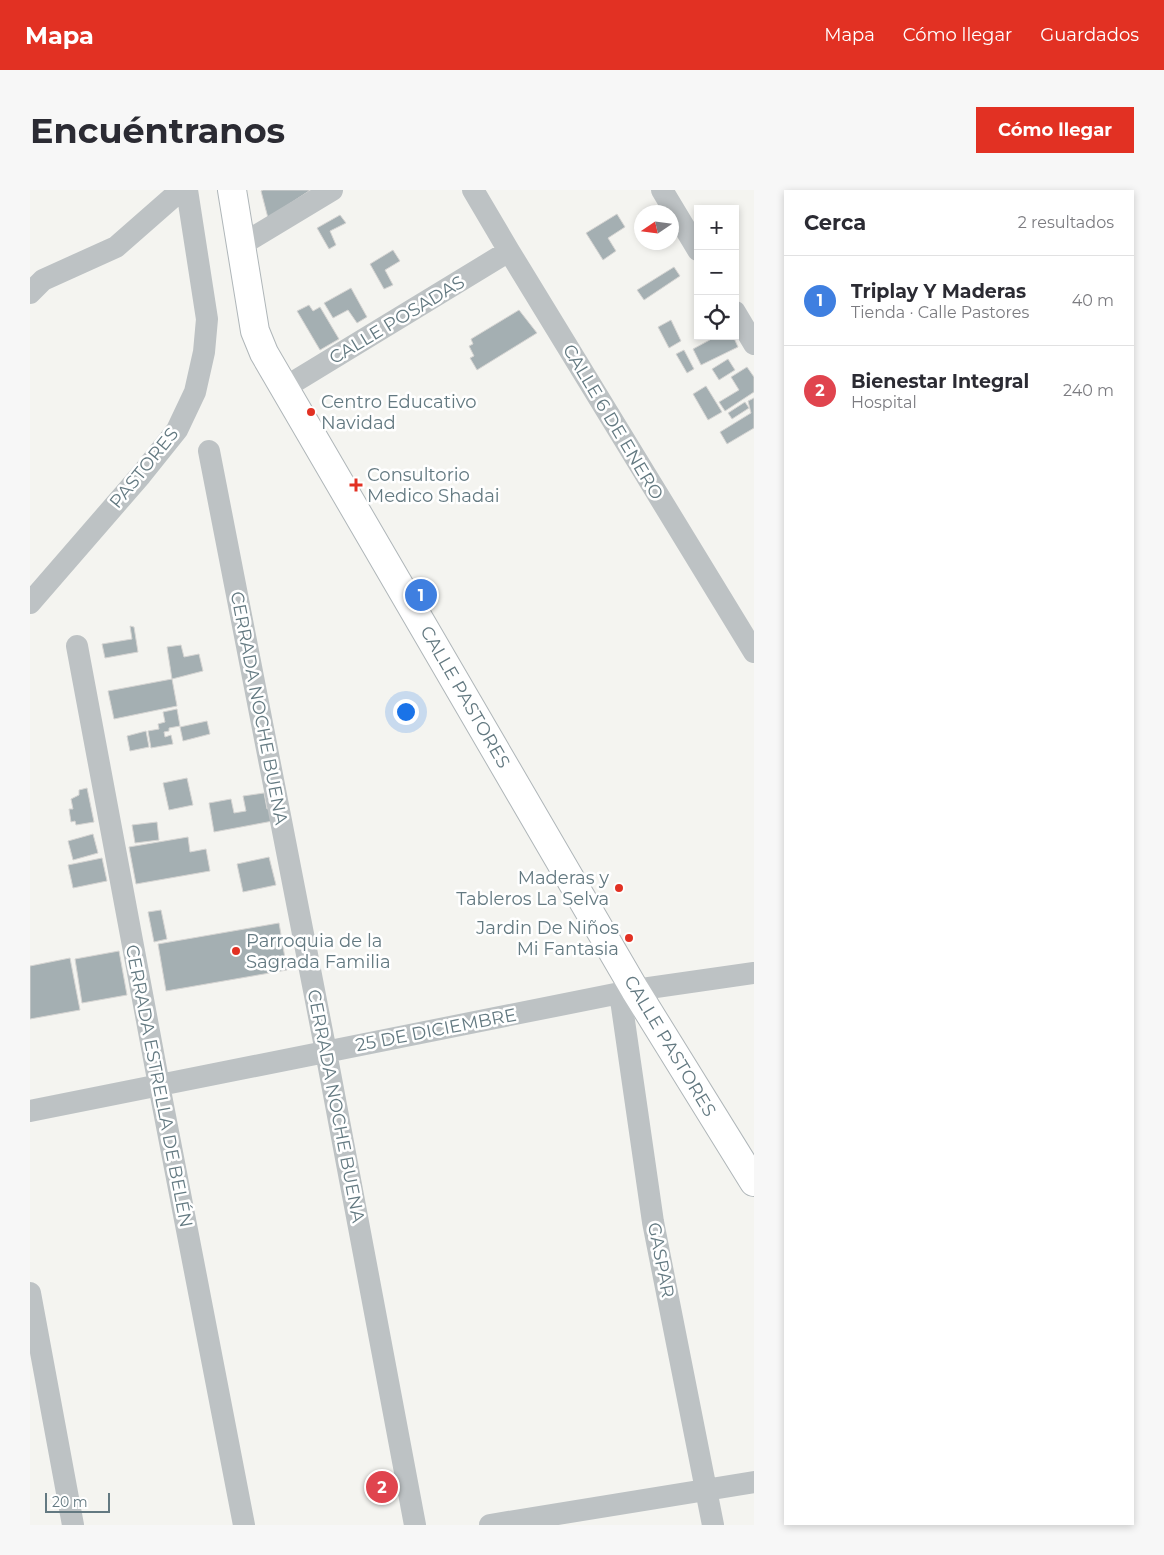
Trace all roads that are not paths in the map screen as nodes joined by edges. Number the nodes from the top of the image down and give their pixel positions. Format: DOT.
graph roads {
  1 [pos="181,190"];
  2 [pos="187,190"];
  3 [pos="232,190"];
  4 [pos="332,190"];
  5 [pos="474,190"];
  6 [pos="662,190"];
  7 [pos="694,243"];
  8 [pos="241,245"];
  9 [pos="509,251"];
  10 [pos="30,293"];
  11 [pos="739,319"];
  12 [pos="754,344"];
  13 [pos="284,388"];
  14 [pos="210,451"];
  15 [pos="30,603"];
  16 [pos="77,646"];
  17 [pos="754,652"];
  18 [pos="754,973"];
  19 [pos="628,991"];
  20 [pos="326,1052"];
  21 [pos="159,1085"];
  22 [pos="30,1111"];
  23 [pos="754,1182"];
  24 [pos="30,1293"];
  25 [pos="754,1482"];
  26 [pos="707,1490"];
  27 [pos="73,1525"];
  28 [pos="244,1525"];
  29 [pos="415,1525"];
  30 [pos="490,1525"];
  31 [pos="713,1525"];
  1 -- 10 [label="street"];
  2 -- 15 [label="street, PASTORES"];
  3 -- 8 [label="street, CALLE PASTORES"];
  4 -- 8 [label="street"];
  5 -- 9 [label="street, CALLE 6 DE ENERO"];
  6 -- 7 [label="street"];
  8 -- 13 [label="street, CALLE PASTORES"];
  9 -- 13 [label="street, CALLE POSADAS"];
  9 -- 17 [label="street, CALLE 6 DE ENERO"];
  11 -- 12 [label="street"];
  13 -- 19 [label="street, CALLE PASTORES"];
  14 -- 20 [label="street, CERRADA NOCHE BUENA"];
  16 -- 21 [label="street, CERRADA ESTRELLA DE BELÉN"];
  18 -- 19 [label="street, 25 DE DICIEMBRE"];
  19 -- 20 [label="street, 25 DE DICIEMBRE"];
  19 -- 23 [label="street, CALLE PASTORES"];
  19 -- 26 [label="street, GASPAR"];
  20 -- 21 [label="street, 25 DE DICIEMBRE"];
  20 -- 29 [label="street, CERRADA NOCHE BUENA"];
  21 -- 22 [label="street, 25 DE DICIEMBRE"];
  21 -- 28 [label="street, CERRADA ESTRELLA DE BELÉN"];
  24 -- 27 [label="street"];
  25 -- 26 [label="street"];
  26 -- 30 [label="street"];
  26 -- 31 [label="street, GASPAR"];
}
